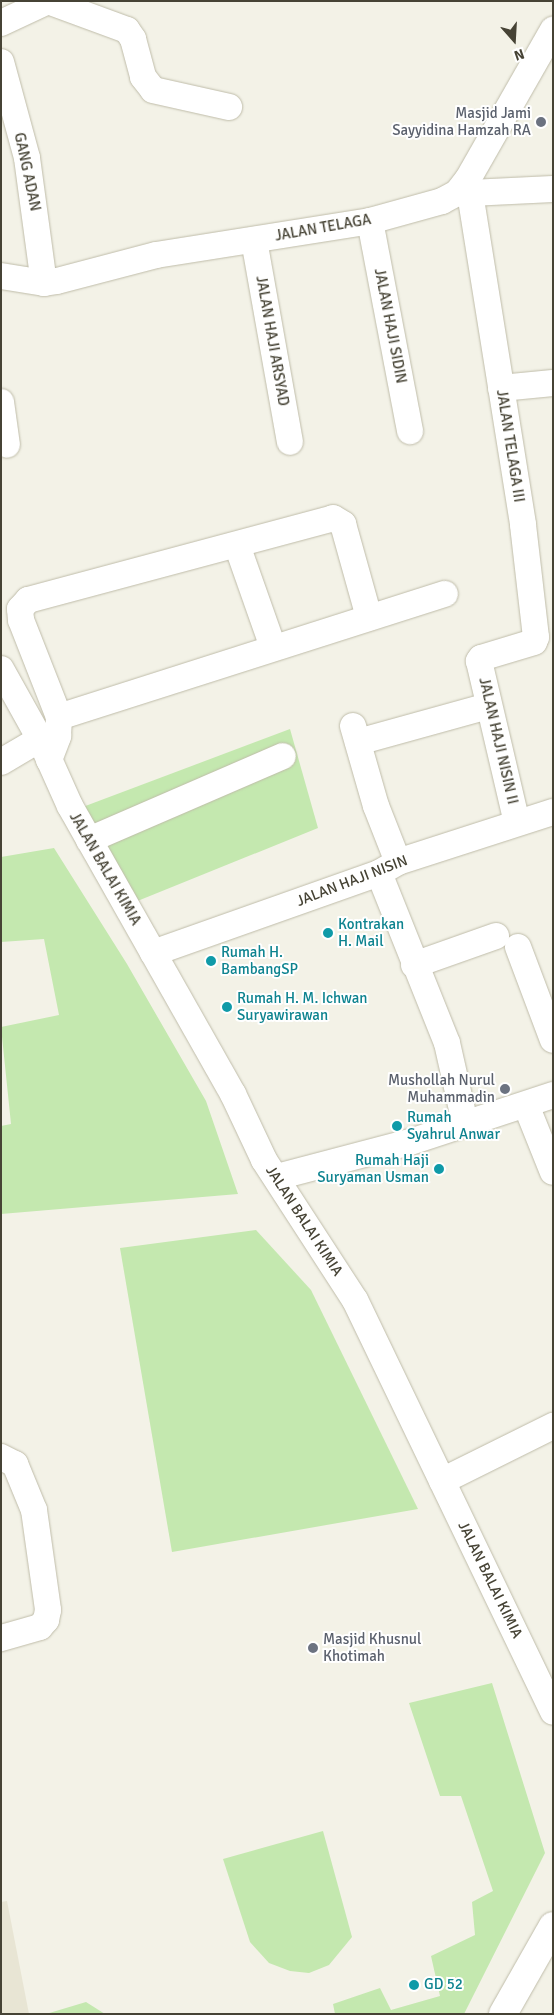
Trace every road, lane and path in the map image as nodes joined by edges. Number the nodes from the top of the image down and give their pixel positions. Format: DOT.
graph roads {
  1 [pos="48,1"];
  2 [pos="1,24"];
  3 [pos="553,30"];
  4 [pos="1,62"];
  5 [pos="229,107"];
  6 [pos="553,189"];
  7 [pos="466,191"];
  8 [pos="370,220"];
  9 [pos="254,240"];
  10 [pos="1,276"];
  11 [pos="44,283"];
  12 [pos="553,383"];
  13 [pos="500,388"];
  14 [pos="1,402"];
  15 [pos="410,431"];
  16 [pos="290,442"];
  17 [pos="7,446"];
  18 [pos="238,545"];
  19 [pos="445,594"];
  20 [pos="369,617"];
  21 [pos="273,647"];
  22 [pos="479,660"];
  23 [pos="1,669"];
  24 [pos="488,706"];
  25 [pos="59,717"];
  26 [pos="44,749"];
  27 [pos="283,756"];
  28 [pos="1,762"];
  29 [pos="553,812"];
  30 [pos="517,823"];
  31 [pos="89,840"];
  32 [pos="388,868"];
  33 [pos="153,953"];
  34 [pos="414,965"];
  35 [pos="553,1040"];
  36 [pos="553,1095"];
  37 [pos="526,1104"];
  38 [pos="465,1123"];
  39 [pos="553,1172"];
  40 [pos="276,1177"];
  41 [pos="553,1426"];
  42 [pos="1,1457"];
  43 [pos="442,1481"];
  44 [pos="1,1638"];
  45 [pos="553,1712"];
  46 [pos="553,1926"];
  47 [pos="503,2014"];
  1 -- 2 [label="street"];
  1 -- 5 [label="street"];
  3 -- 7 [label="street, JALAN TELAGA"];
  4 -- 11 [label="street, GANG ADAN"];
  6 -- 7 [label="street"];
  7 -- 8 [label="street, JALAN TELAGA"];
  7 -- 13 [label="street, JALAN TELAGA III"];
  8 -- 9 [label="street, JALAN TELAGA"];
  8 -- 15 [label="street, JALAN HAJI SIDIN"];
  9 -- 11 [label="street, JALAN TELAGA"];
  9 -- 16 [label="street, JALAN HAJI ARSYAD"];
  10 -- 11 [label="street, JALAN TELAGA"];
  12 -- 13 [label="street"];
  13 -- 22 [label="street, JALAN TELAGA III"];
  14 -- 17 [label="street"];
  18 -- 20 [label="street"];
  18 -- 21 [label="street"];
  18 -- 25 [label="street"];
  19 -- 20 [label="street"];
  20 -- 21 [label="street"];
  21 -- 25 [label="street"];
  22 -- 24 [label="street, JALAN HAJI NISIN II"];
  23 -- 26 [label="street, JALAN BALAI KIMIA"];
  24 -- 30 [label="street, JALAN HAJI NISIN II"];
  24 -- 32 [label="street"];
  25 -- 26 [label="street"];
  26 -- 28 [label="street"];
  26 -- 31 [label="street, JALAN BALAI KIMIA"];
  27 -- 31 [label="street"];
  29 -- 30 [label="street, JALAN HAJI NISIN"];
  30 -- 32 [label="street, JALAN HAJI NISIN"];
  31 -- 33 [label="street, JALAN BALAI KIMIA"];
  32 -- 33 [label="street, JALAN HAJI NISIN"];
  32 -- 34 [label="street"];
  33 -- 40 [label="street, JALAN BALAI KIMIA"];
  34 -- 35 [label="street"];
  34 -- 38 [label="street"];
  36 -- 37 [label="street"];
  37 -- 38 [label="street"];
  37 -- 39 [label="street"];
  38 -- 40 [label="street"];
  40 -- 43 [label="street, JALAN BALAI KIMIA"];
  41 -- 43 [label="street"];
  42 -- 44 [label="street"];
  43 -- 45 [label="street, JALAN BALAI KIMIA"];
  46 -- 47 [label="street"];
}
